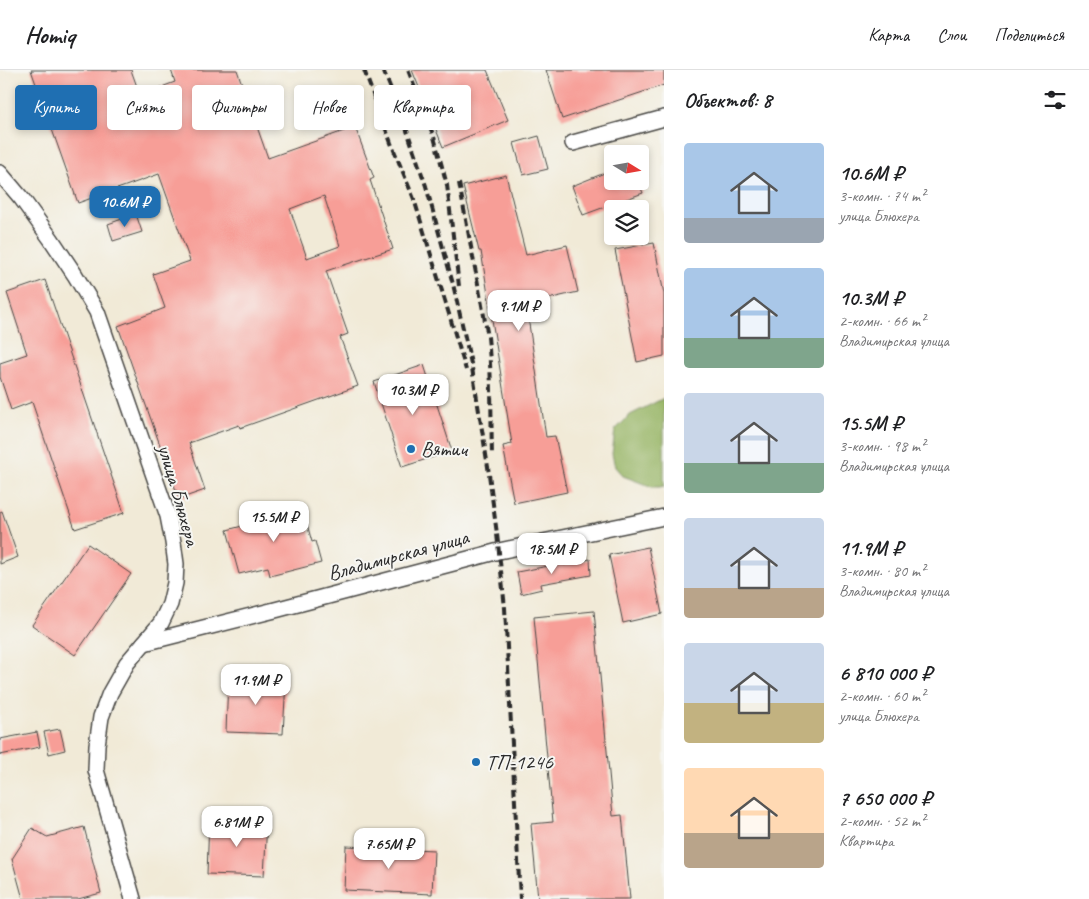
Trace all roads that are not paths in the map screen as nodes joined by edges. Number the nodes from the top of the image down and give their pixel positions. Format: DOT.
graph roads {
  1 [pos="664,118"];
  2 [pos="573,143"];
  3 [pos="0,173"];
  4 [pos="664,516"];
  5 [pos="144,643"];
  6 [pos="133,899"];
  1 -- 2 [label="street"];
  3 -- 5 [label="street, улица Блюхера"];
  4 -- 5 [label="street, Владимирская улица"];
  5 -- 6 [label="street, улица Блюхера"];
}
